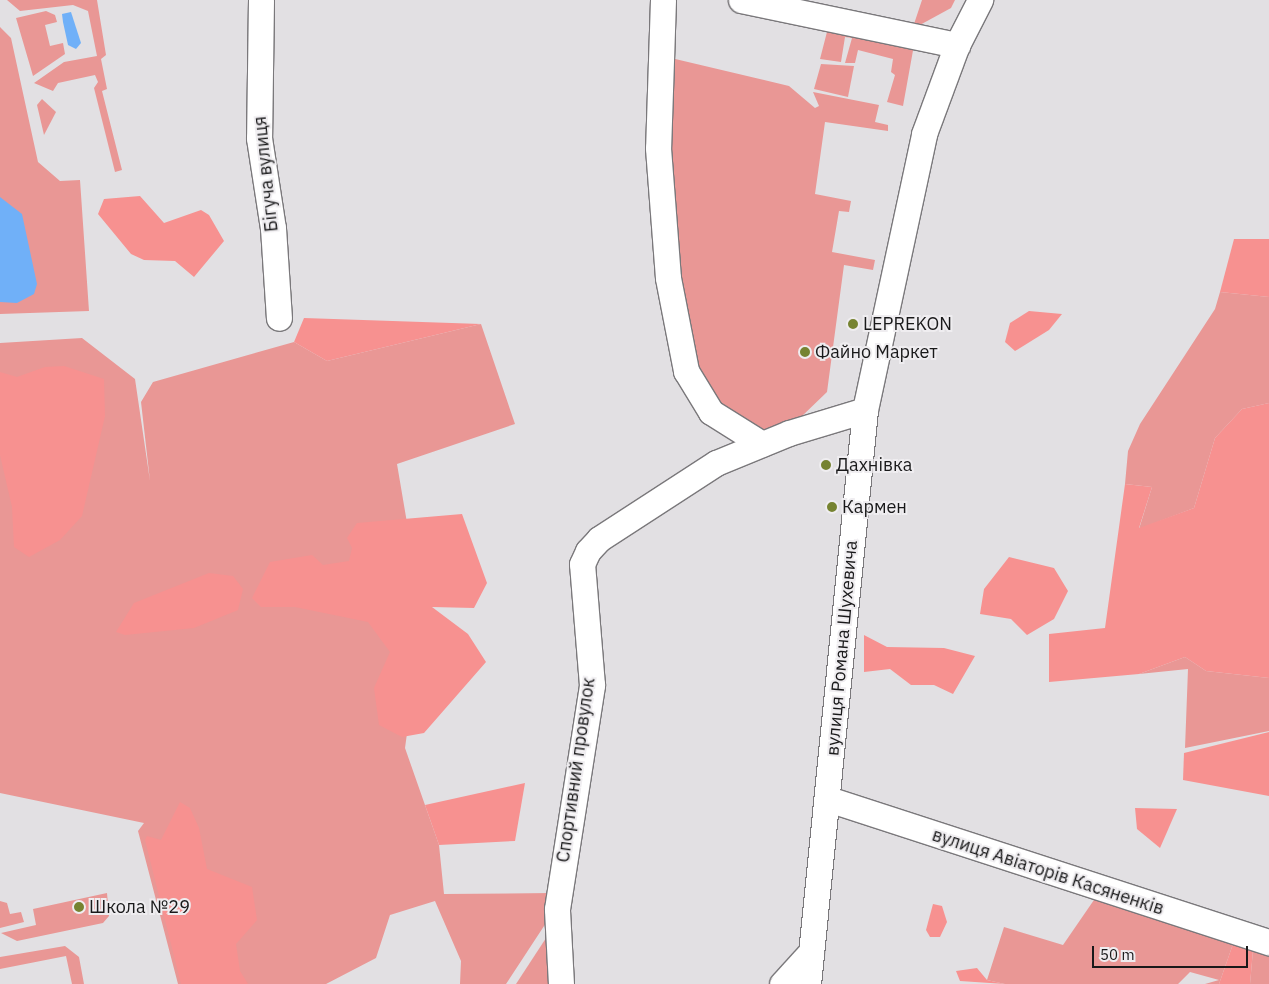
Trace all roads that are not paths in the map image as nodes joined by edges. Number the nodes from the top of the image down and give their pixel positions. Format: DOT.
graph roads {
  1 [pos="261,0"];
  2 [pos="663,0"];
  3 [pos="741,0"];
  4 [pos="980,0"];
  5 [pos="958,44"];
  6 [pos="279,318"];
  7 [pos="865,410"];
  8 [pos="762,444"];
  9 [pos="828,799"];
  10 [pos="1269,942"];
  11 [pos="811,952"];
  12 [pos="562,984"];
  13 [pos="782,984"];
  14 [pos="808,984"];
  1 -- 6 [label="street, Бігуча вулиця"];
  2 -- 8 [label="street"];
  3 -- 5 [label="street"];
  4 -- 5 [label="street, вулиця Романа Шухевича"];
  5 -- 7 [label="street, вулиця Романа Шухевича"];
  7 -- 8 [label="street, Спортивний провулок"];
  7 -- 9 [label="street, вулиця Романа Шухевича"];
  8 -- 12 [label="street, Спортивний провулок"];
  9 -- 10 [label="street, вулиця Авіаторів Касяненків"];
  9 -- 11 [label="street, вулиця Романа Шухевича"];
  11 -- 13 [label="street"];
  11 -- 14 [label="street, вулиця Романа Шухевича"];
}
